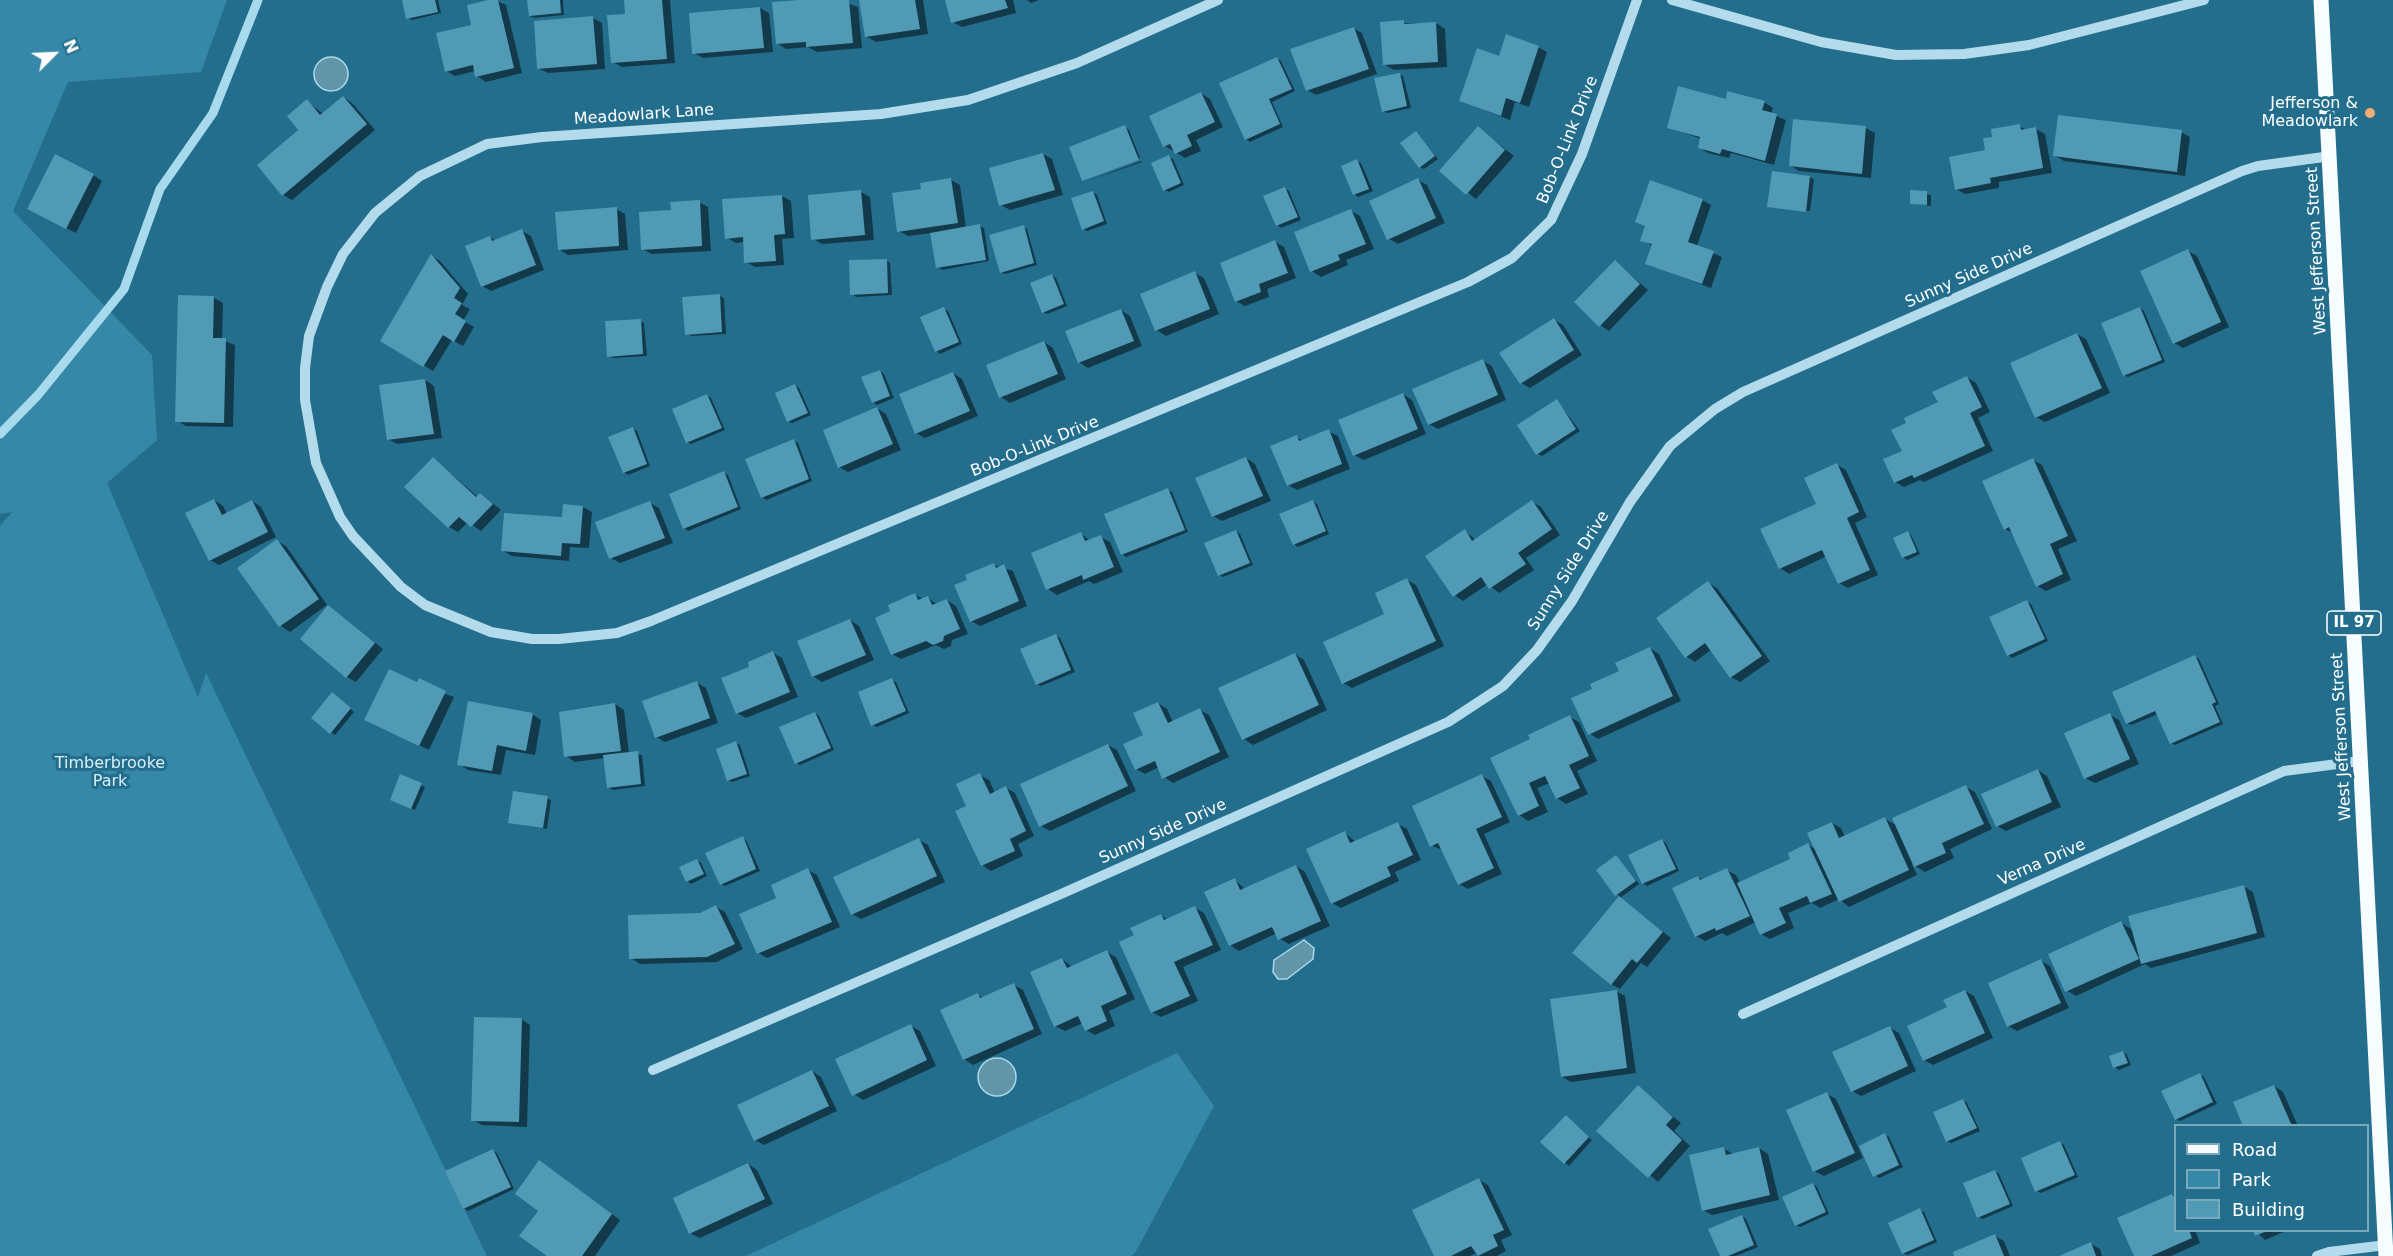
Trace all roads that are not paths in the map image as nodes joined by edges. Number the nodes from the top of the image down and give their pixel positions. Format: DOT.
graph roads {
  1 [pos="1218,0"];
  2 [pos="1637,0"];
  3 [pos="1672,0"];
  4 [pos="2204,0"];
  5 [pos="2321,0"];
  6 [pos="2331,156"];
  7 [pos="329,494"];
  8 [pos="2360,761"];
  9 [pos="1743,1014"];
  10 [pos="653,1070"];
  11 [pos="2386,1251"];
  12 [pos="2317,1256"];
  1 -- 7 [label="street, Meadowlark Lane"];
  2 -- 7 [label="street, Bob-O-Link Drive"];
  3 -- 4 [label="street"];
  5 -- 6 [label="main road, West Jefferson Street / IL 97"];
  6 -- 8 [label="main road, West Jefferson Street / IL 97"];
  6 -- 10 [label="street, Sunny Side Drive"];
  8 -- 9 [label="street, Verna Drive"];
  8 -- 11 [label="main road, West Jefferson Street / IL 97"];
  11 -- 12 [label="street"];
}
